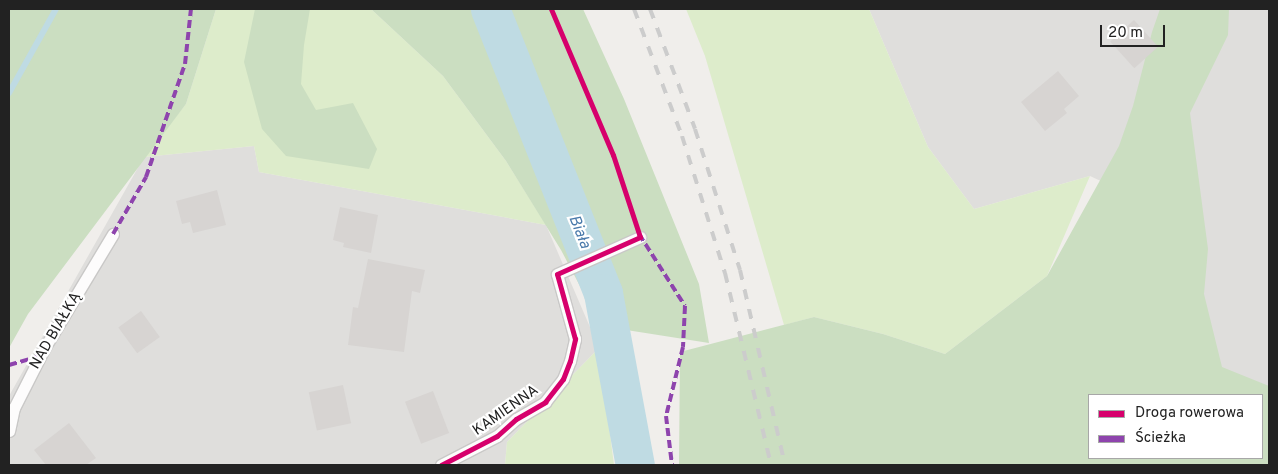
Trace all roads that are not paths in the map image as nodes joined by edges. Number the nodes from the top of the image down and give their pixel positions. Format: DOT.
graph roads {
  1 [pos="112,234"];
  2 [pos="640,237"];
  3 [pos="9,431"];
  4 [pos="441,465"];
  1 -- 3 [label="lane, NAD BIAŁKĄ"];
  2 -- 4 [label="lane, KAMIENNA"];
}
